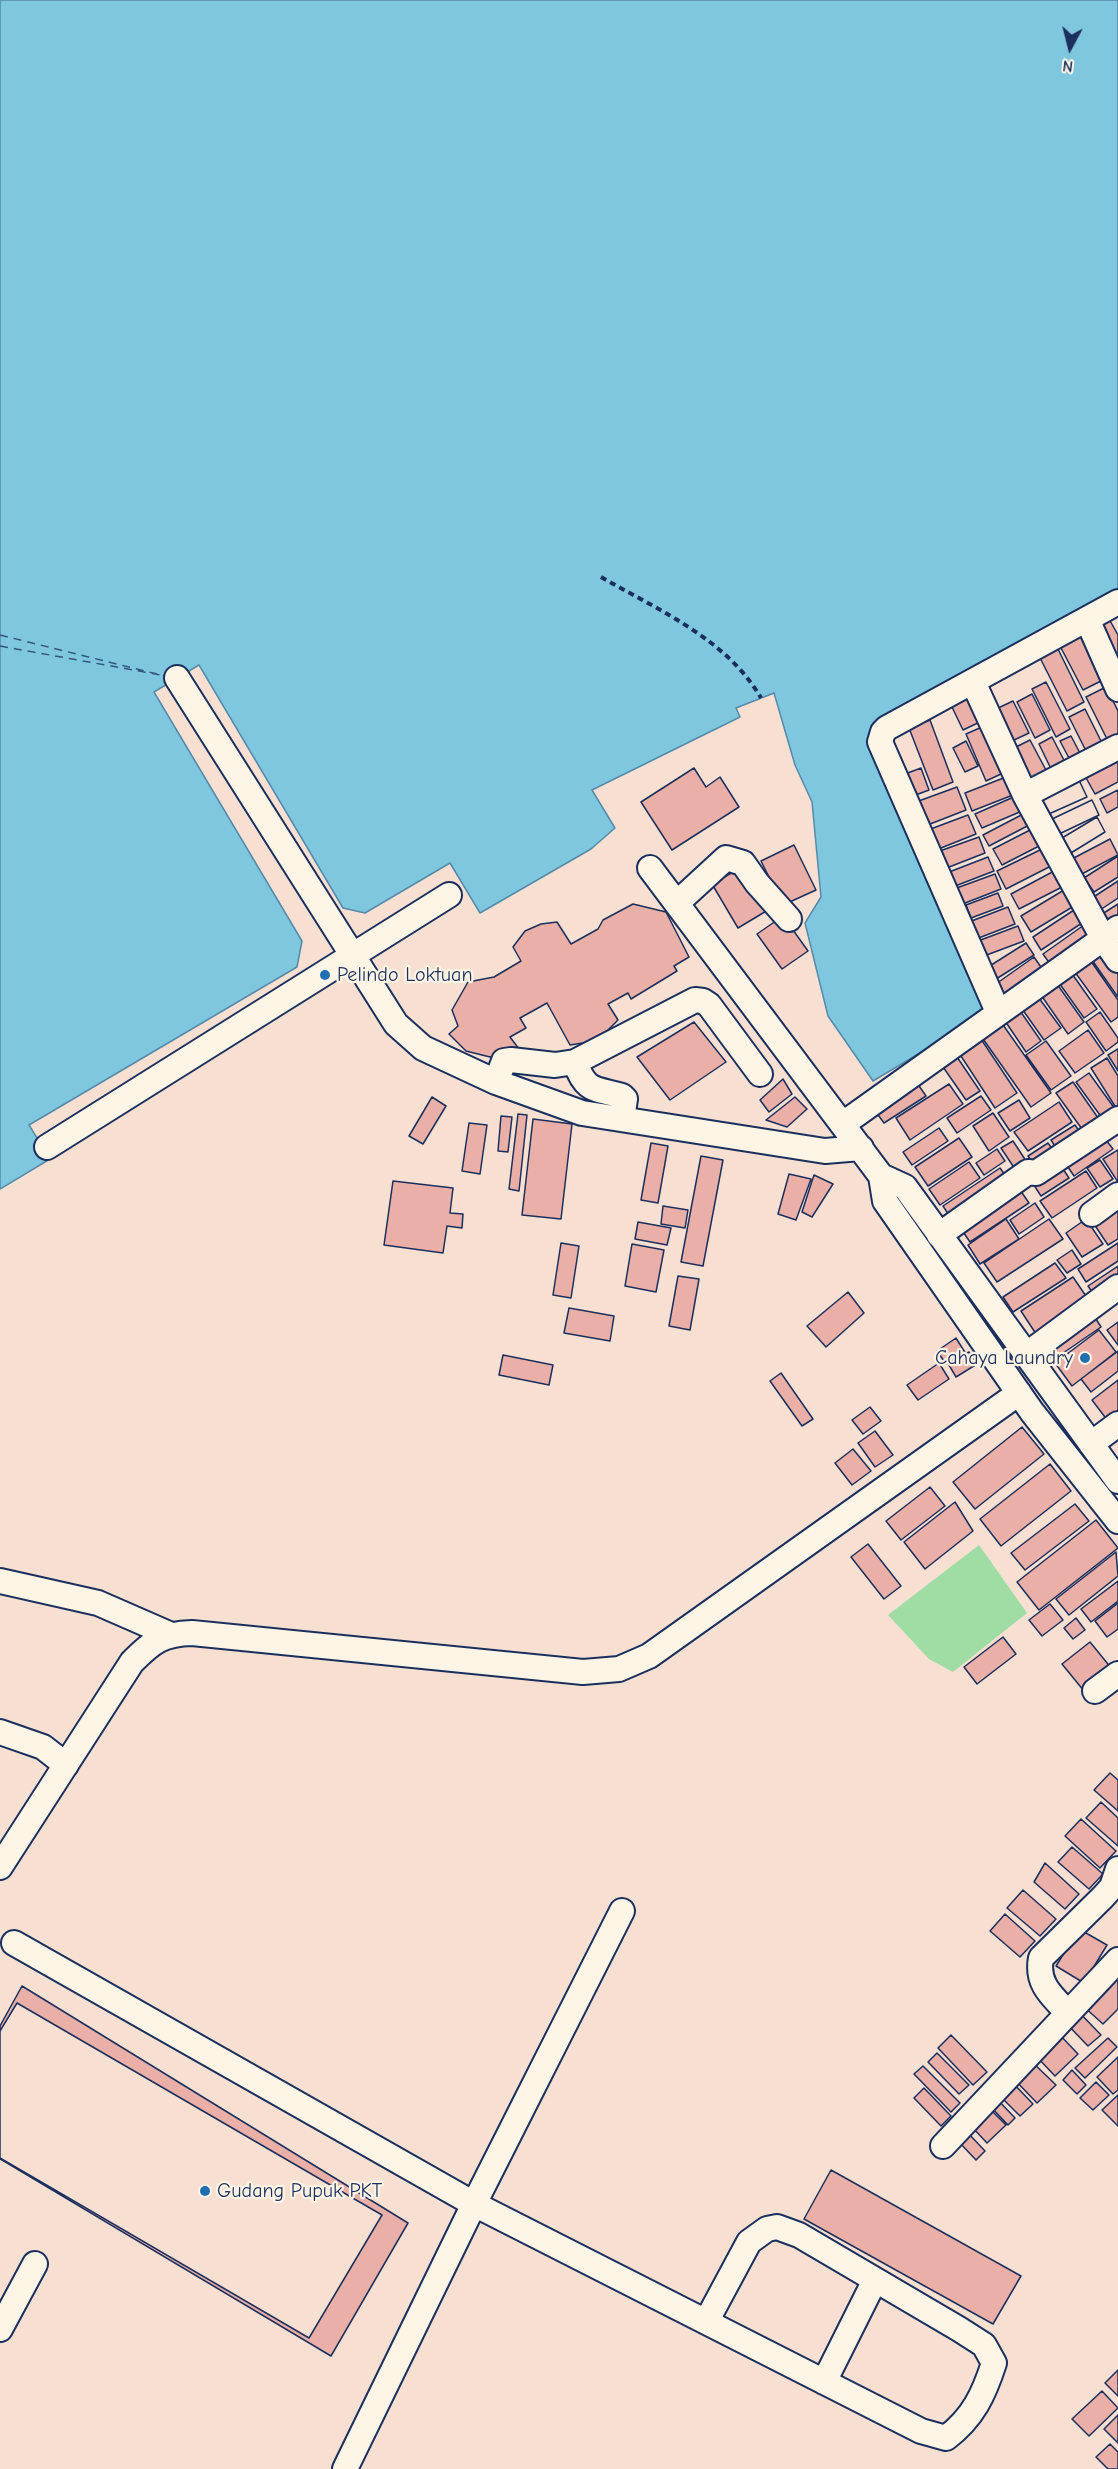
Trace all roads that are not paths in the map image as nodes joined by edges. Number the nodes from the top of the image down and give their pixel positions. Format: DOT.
graph roads {
  1 [pos="1118,602"];
  2 [pos="1087,619"];
  3 [pos="177,678"];
  4 [pos="973,682"];
  5 [pos="1118,689"];
  6 [pos="1118,747"];
  7 [pos="1025,795"];
  8 [pos="650,868"];
  9 [pos="449,895"];
  10 [pos="677,903"];
  11 [pos="789,919"];
  12 [pos="1110,933"];
  13 [pos="353,956"];
  14 [pos="1118,960"];
  15 [pos="998,1012"];
  16 [pos="575,1062"];
  17 [pos="760,1074"];
  18 [pos="496,1082"];
  19 [pos="622,1119"];
  20 [pos="1118,1119"];
  21 [pos="843,1124"];
  22 [pos="47,1147"];
  23 [pos="861,1148"];
  24 [pos="881,1176"];
  25 [pos="905,1187"];
  26 [pos="1118,1195"];
  27 [pos="885,1201"];
  28 [pos="1092,1214"];
  29 [pos="939,1235"];
  30 [pos="1118,1287"];
  31 [pos="1026,1355"];
  32 [pos="1055,1394"];
  33 [pos="1025,1402"];
  34 [pos="1118,1424"];
  35 [pos="1091,1444"];
  36 [pos="1118,1481"];
  37 [pos="1118,1521"];
  38 [pos="0,1581"];
  39 [pos="170,1634"];
  40 [pos="1118,1674"];
  41 [pos="1095,1691"];
  42 [pos="0,1732"];
  43 [pos="66,1765"];
  44 [pos="0,1867"];
  45 [pos="1118,1869"];
  46 [pos="622,1911"];
  47 [pos="14,1943"];
  48 [pos="1118,1960"];
  49 [pos="1068,2013"];
  50 [pos="944,2146"];
  51 [pos="474,2204"];
  52 [pos="35,2264"];
  53 [pos="875,2280"];
  54 [pos="706,2322"];
  55 [pos="0,2329"];
  56 [pos="824,2382"];
  57 [pos="345,2469"];
  1 -- 2 [label="street"];
  2 -- 4 [label="street"];
  2 -- 5 [label="street"];
  3 -- 13 [label="street"];
  4 -- 7 [label="street"];
  4 -- 15 [label="street"];
  6 -- 7 [label="street"];
  7 -- 12 [label="street"];
  8 -- 10 [label="street"];
  9 -- 13 [label="street"];
  10 -- 11 [label="street"];
  10 -- 21 [label="street"];
  12 -- 14 [label="street"];
  12 -- 15 [label="street"];
  13 -- 18 [label="street"];
  13 -- 22 [label="street"];
  15 -- 21 [label="street"];
  16 -- 17 [label="street"];
  16 -- 18 [label="street"];
  16 -- 19 [label="street"];
  18 -- 19 [label="street"];
  19 -- 23 [label="street"];
  20 -- 29 [label="street"];
  21 -- 23 [label="street"];
  23 -- 24 [label="street"];
  24 -- 25 [label="street"];
  24 -- 27 [label="street"];
  25 -- 27 [label="street"];
  25 -- 29 [label="street"];
  26 -- 28 [label="street"];
  27 -- 33 [label="street"];
  29 -- 31 [label="street"];
  30 -- 31 [label="street"];
  31 -- 32 [label="street"];
  32 -- 33 [label="street"];
  32 -- 35 [label="street"];
  33 -- 37 [label="street"];
  33 -- 39 [label="street"];
  34 -- 35 [label="street"];
  35 -- 36 [label="street"];
  38 -- 39 [label="street"];
  39 -- 43 [label="street"];
  40 -- 41 [label="street"];
  42 -- 43 [label="street"];
  43 -- 44 [label="street"];
  45 -- 49 [label="street"];
  46 -- 51 [label="street"];
  47 -- 51 [label="street"];
  48 -- 49 [label="street"];
  49 -- 50 [label="street"];
  51 -- 54 [label="street"];
  51 -- 57 [label="street"];
  52 -- 55 [label="street"];
  53 -- 54 [label="street"];
  53 -- 56 [label="street"];
  53 -- 56 [label="street"];
  54 -- 56 [label="street"];
}
